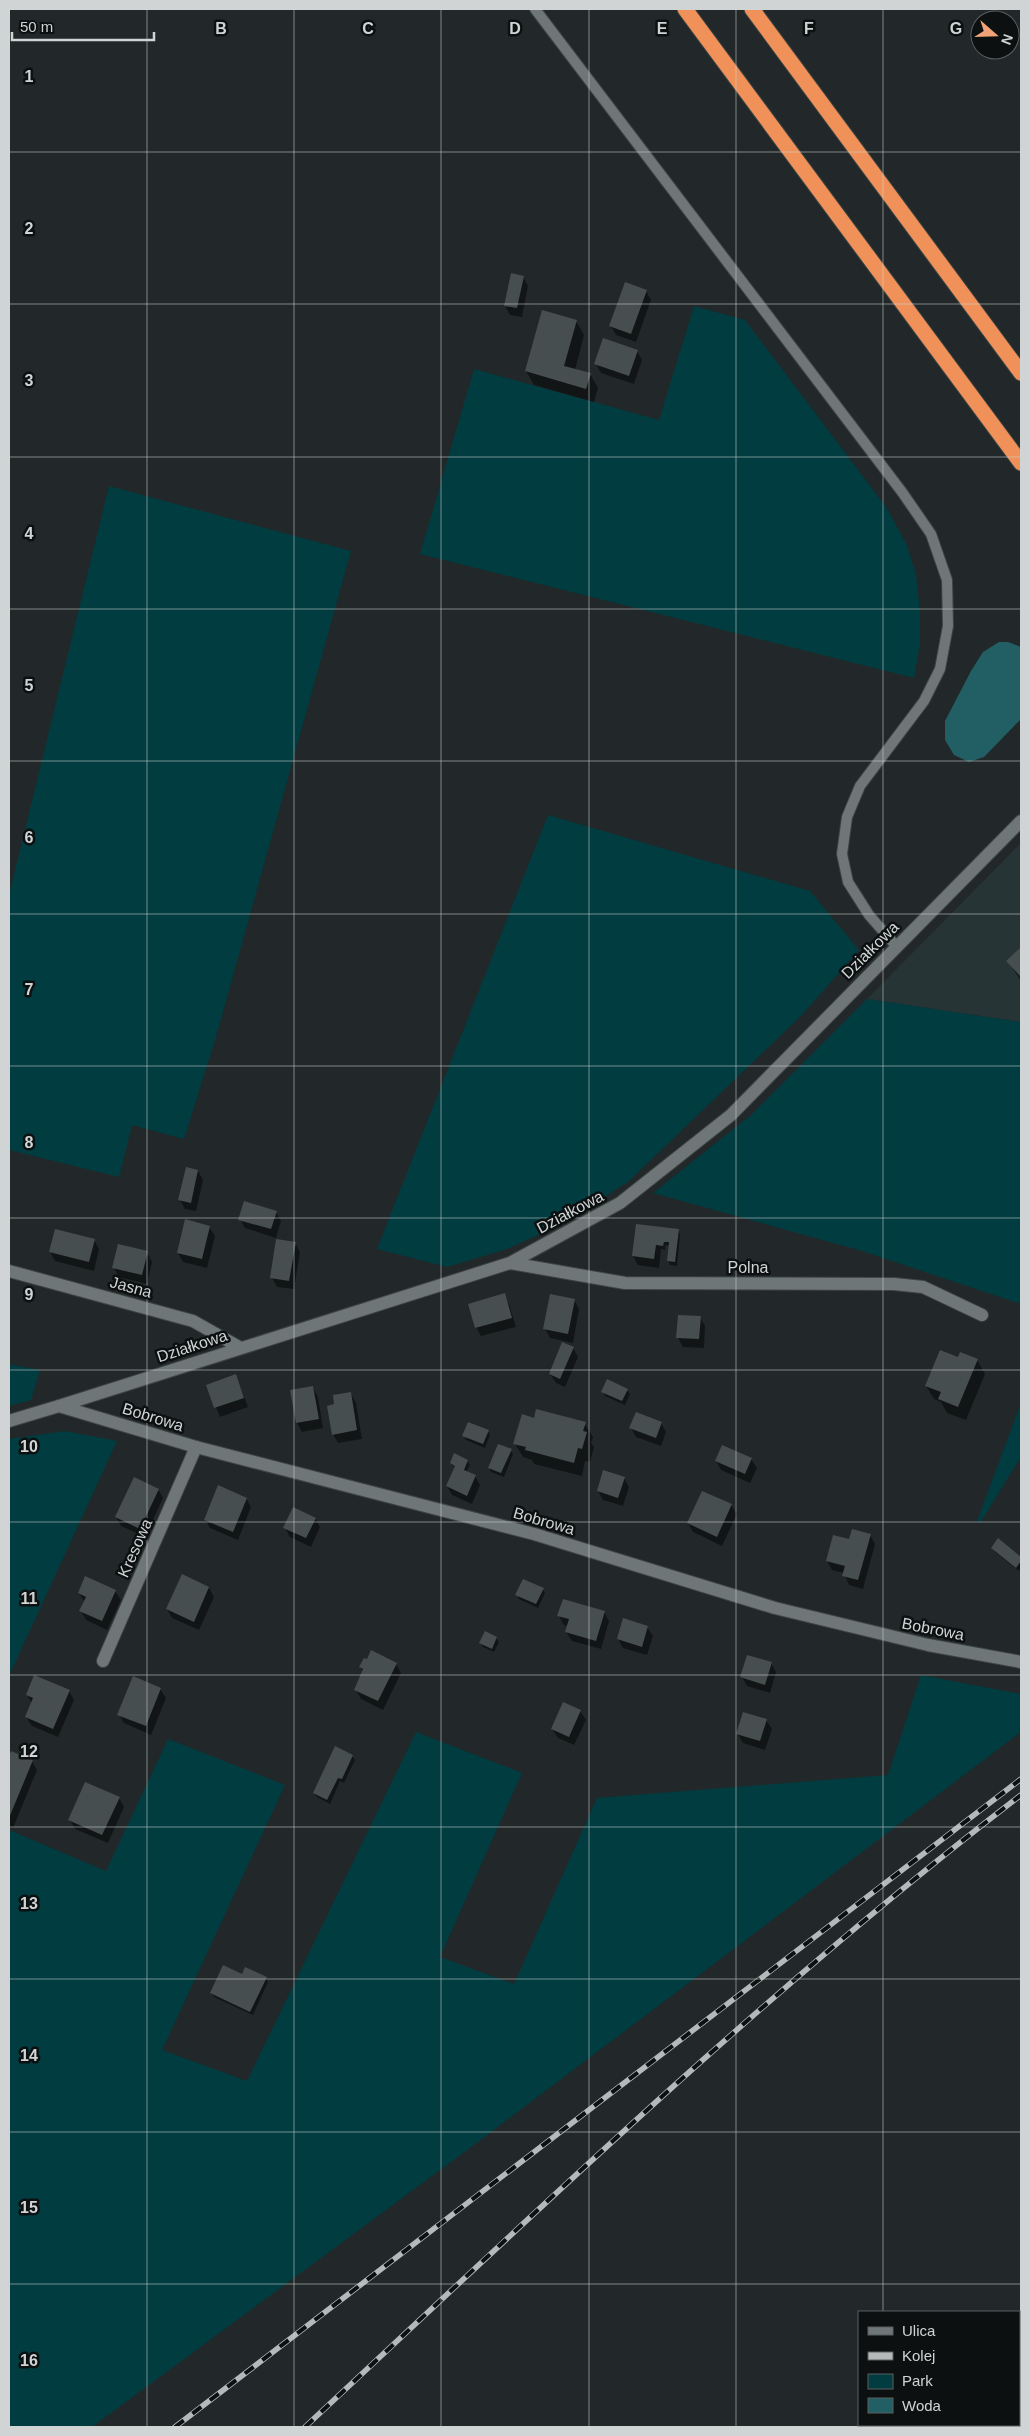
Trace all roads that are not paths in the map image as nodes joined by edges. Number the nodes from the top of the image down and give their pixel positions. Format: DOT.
graph roads {
  1 [pos="535,9"];
  2 [pos="685,9"];
  3 [pos="752,9"];
  4 [pos="1021,373"];
  5 [pos="1021,464"];
  6 [pos="1021,821"];
  7 [pos="896,946"];
  8 [pos="510,1262"];
  9 [pos="9,1271"];
  10 [pos="982,1315"];
  11 [pos="239,1347"];
  12 [pos="59,1406"];
  13 [pos="9,1421"];
  14 [pos="196,1447"];
  15 [pos="103,1661"];
  16 [pos="1021,1662"];
  1 -- 7 [label="lane"];
  2 -- 5 [label="highway"];
  3 -- 4 [label="highway"];
  6 -- 7 [label="street, Działkowa"];
  7 -- 8 [label="street, Działkowa"];
  8 -- 10 [label="street, Polna"];
  8 -- 11 [label="street, Działkowa"];
  9 -- 11 [label="street, Jasna"];
  11 -- 12 [label="street, Działkowa"];
  12 -- 13 [label="street, Działkowa"];
  12 -- 14 [label="street, Bobrowa"];
  14 -- 15 [label="street, Kresowa"];
  14 -- 16 [label="street, Bobrowa"];
}
